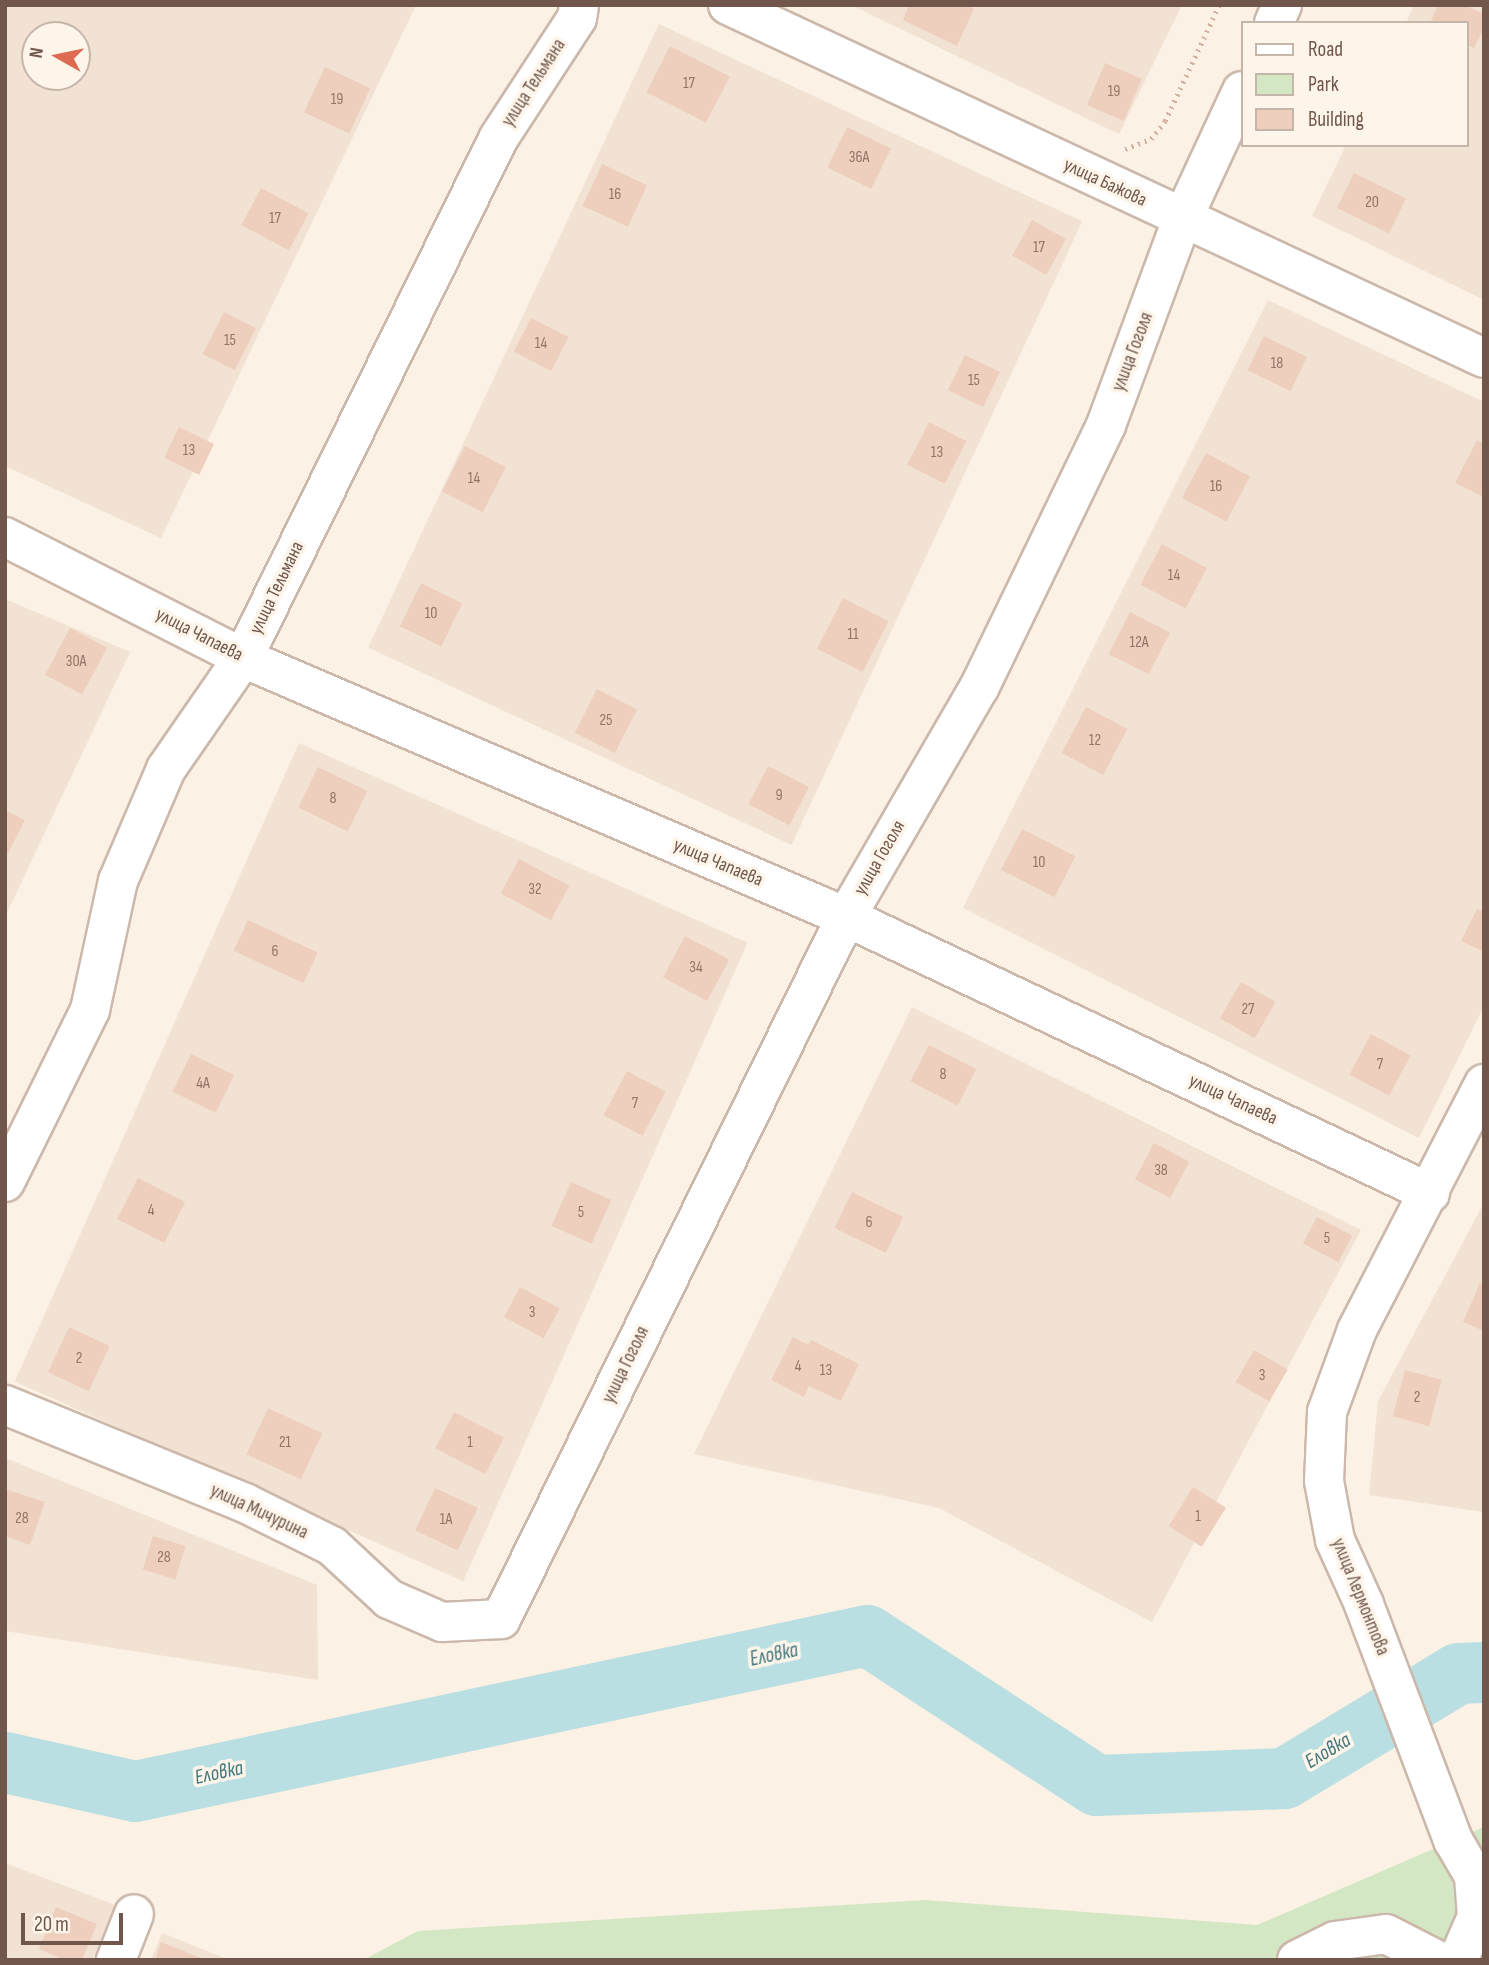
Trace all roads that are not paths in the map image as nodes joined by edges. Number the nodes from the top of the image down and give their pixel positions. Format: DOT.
graph roads {
  1 [pos="579,5"];
  2 [pos="728,5"];
  3 [pos="1282,5"];
  4 [pos="1275,21"];
  5 [pos="1240,95"];
  6 [pos="1182,220"];
  7 [pos="1484,358"];
  8 [pos="5,537"];
  9 [pos="243,658"];
  10 [pos="846,918"];
  11 [pos="1484,1084"];
  12 [pos="5,1182"];
  13 [pos="1430,1193"];
  14 [pos="5,1405"];
  15 [pos="501,1619"];
  16 [pos="134,1914"];
  17 [pos="116,1960"];
  18 [pos="1297,1960"];
  19 [pos="1437,1960"];
  20 [pos="1458,1960"];
  1 -- 9 [label="street, улица Тельмана"];
  2 -- 6 [label="street, улица Бажова"];
  3 -- 4 [label="street"];
  5 -- 6 [label="street, улица Гоголя"];
  6 -- 7 [label="street, улица Бажова"];
  6 -- 10 [label="street, улица Гоголя"];
  8 -- 9 [label="street, улица Чапаева"];
  9 -- 10 [label="street, улица Чапаева"];
  9 -- 12 [label="street, улица Тельмана"];
  10 -- 13 [label="street, улица Чапаева"];
  10 -- 15 [label="street, улица Гоголя"];
  11 -- 13 [label="street, улица Лермонтова"];
  13 -- 20 [label="street, улица Лермонтова"];
  14 -- 15 [label="street, улица Мичурина"];
  16 -- 17 [label="street"];
  18 -- 19 [label="street"];
}
